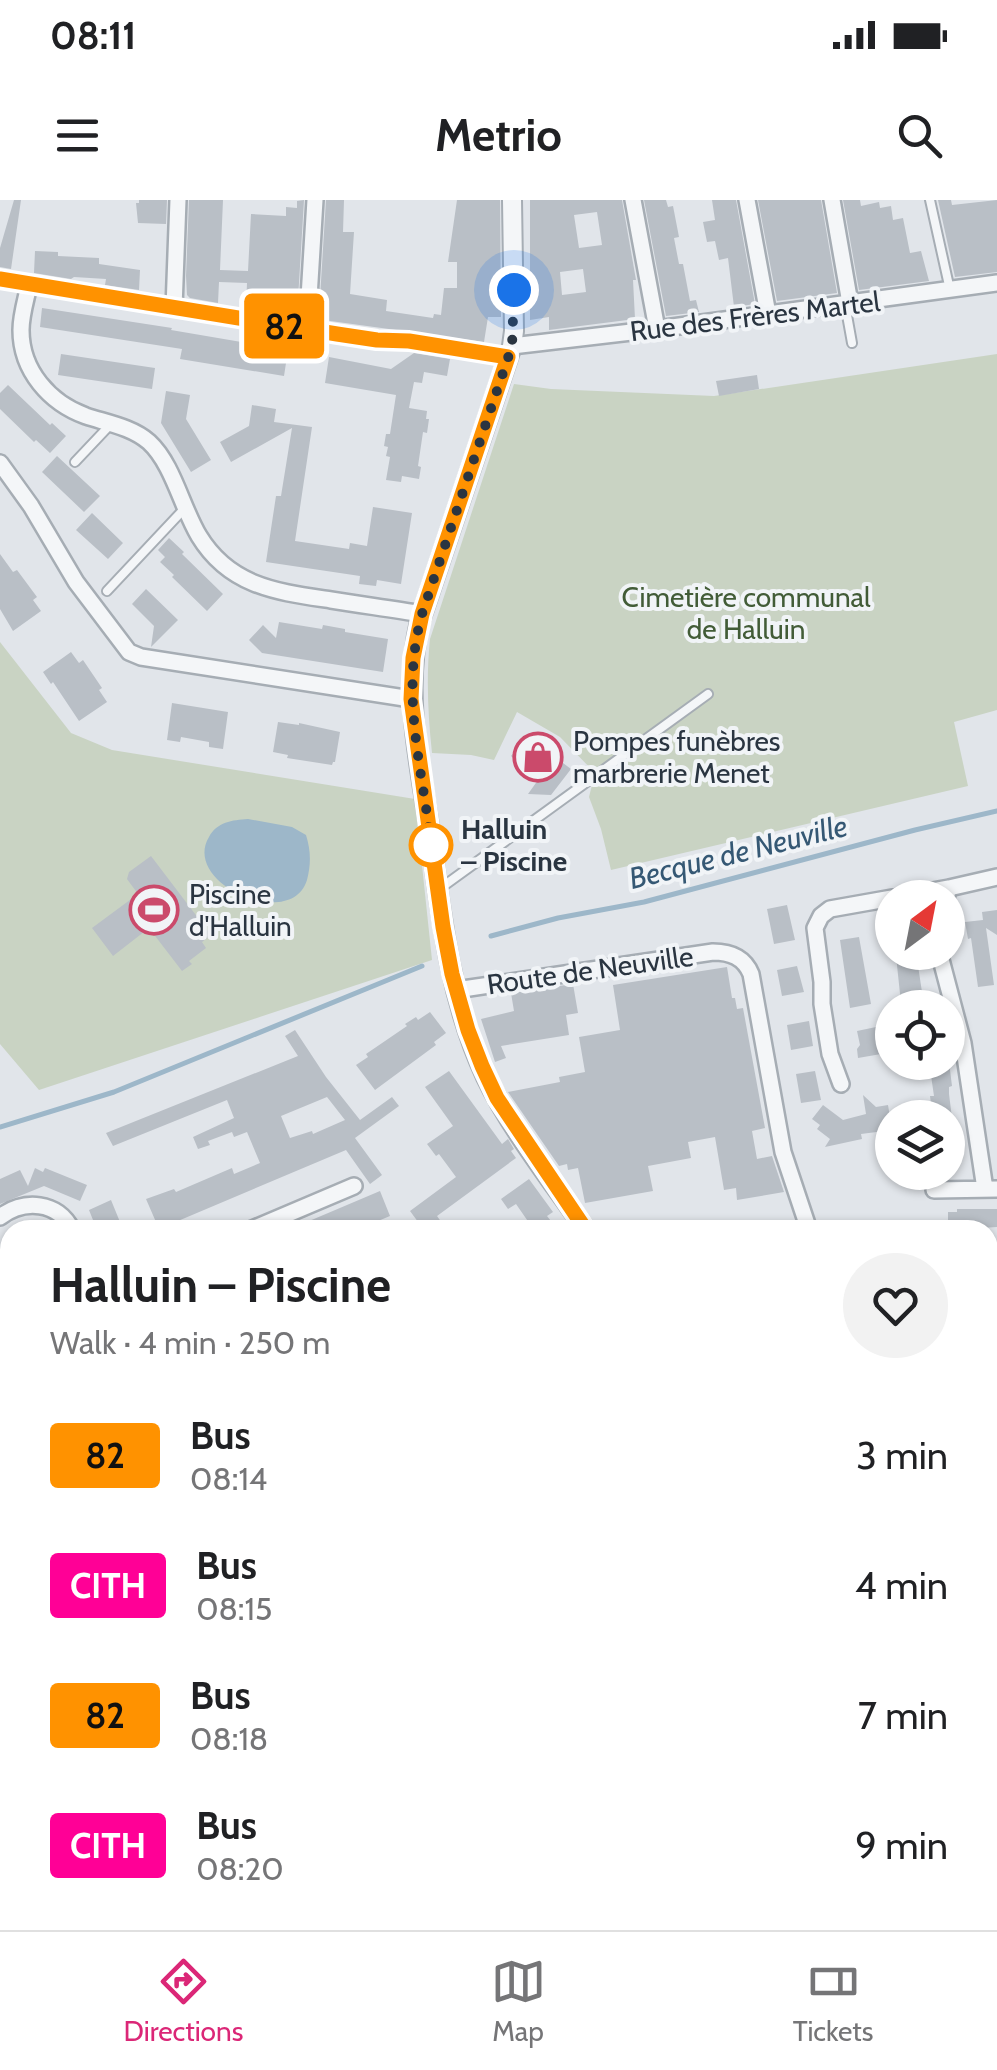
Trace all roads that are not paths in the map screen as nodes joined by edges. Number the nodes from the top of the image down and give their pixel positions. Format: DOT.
graph roads {
  1 [pos="178,200"];
  2 [pos="315,200"];
  3 [pos="512,200"];
  4 [pos="633,200"];
  5 [pos="746,200"];
  6 [pos="832,200"];
  7 [pos="930,200"];
  8 [pos="0,279"];
  9 [pos="997,283"];
  10 [pos="29,285"];
  11 [pos="950,290"];
  12 [pos="848,304"];
  13 [pos="174,308"];
  14 [pos="768,314"];
  15 [pos="656,329"];
  16 [pos="307,330"];
  17 [pos="852,343"];
  18 [pos="510,351"];
  19 [pos="111,424"];
  20 [pos="75,462"];
  21 [pos="0,463"];
  22 [pos="185,508"];
  23 [pos="106,591"];
  24 [pos="422,614"];
  25 [pos="708,694"];
  26 [pos="411,699"];
  27 [pos="997,877"];
  28 [pos="965,887"];
  29 [pos="438,890"];
  30 [pos="875,901"];
  31 [pos="944,970"];
  32 [pos="456,990"];
  33 [pos="841,1084"];
  34 [pos="354,1186"];
  35 [pos="965,1189"];
  36 [pos="991,1189"];
  37 [pos="0,1216"];
  38 [pos="66,1220"];
  39 [pos="277,1220"];
  40 [pos="579,1220"];
  41 [pos="806,1220"];
  1 -- 13 [label="street"];
  2 -- 16 [label="street"];
  3 -- 18 [label="street, Route de Neuville"];
  4 -- 15 [label="street"];
  5 -- 14 [label="street"];
  6 -- 12 [label="street"];
  7 -- 11 [label="lane"];
  8 -- 10 [label="street, Rue des Frères Martel"];
  9 -- 11 [label="street, Rue des Frères Martel"];
  10 -- 13 [label="street, Rue des Frères Martel"];
  10 -- 19 [label="street"];
  11 -- 12 [label="street, Rue des Frères Martel"];
  12 -- 14 [label="street, Rue des Frères Martel"];
  12 -- 17 [label="lane"];
  13 -- 16 [label="street, Rue des Frères Martel"];
  14 -- 15 [label="street, Rue des Frères Martel"];
  15 -- 18 [label="street, Rue des Frères Martel"];
  16 -- 18 [label="street, Rue des Frères Martel"];
  18 -- 24 [label="street, Route de Neuville"];
  19 -- 20 [label="lane"];
  19 -- 22 [label="street"];
  21 -- 26 [label="street"];
  22 -- 23 [label="lane"];
  22 -- 24 [label="street"];
  24 -- 26 [label="street, Route de Neuville"];
  25 -- 29 [label="lane"];
  26 -- 29 [label="street, Route de Neuville"];
  27 -- 28 [label="street"];
  29 -- 32 [label="street, Route de Neuville"];
  30 -- 33 [label="street"];
  31 -- 36 [label="street"];
  32 -- 40 [label="street, Route de Neuville"];
  32 -- 41 [label="street, Route de Neuville"];
  34 -- 39 [label="street"];
  35 -- 36 [label="street"];
  37 -- 38 [label="street"];
}
